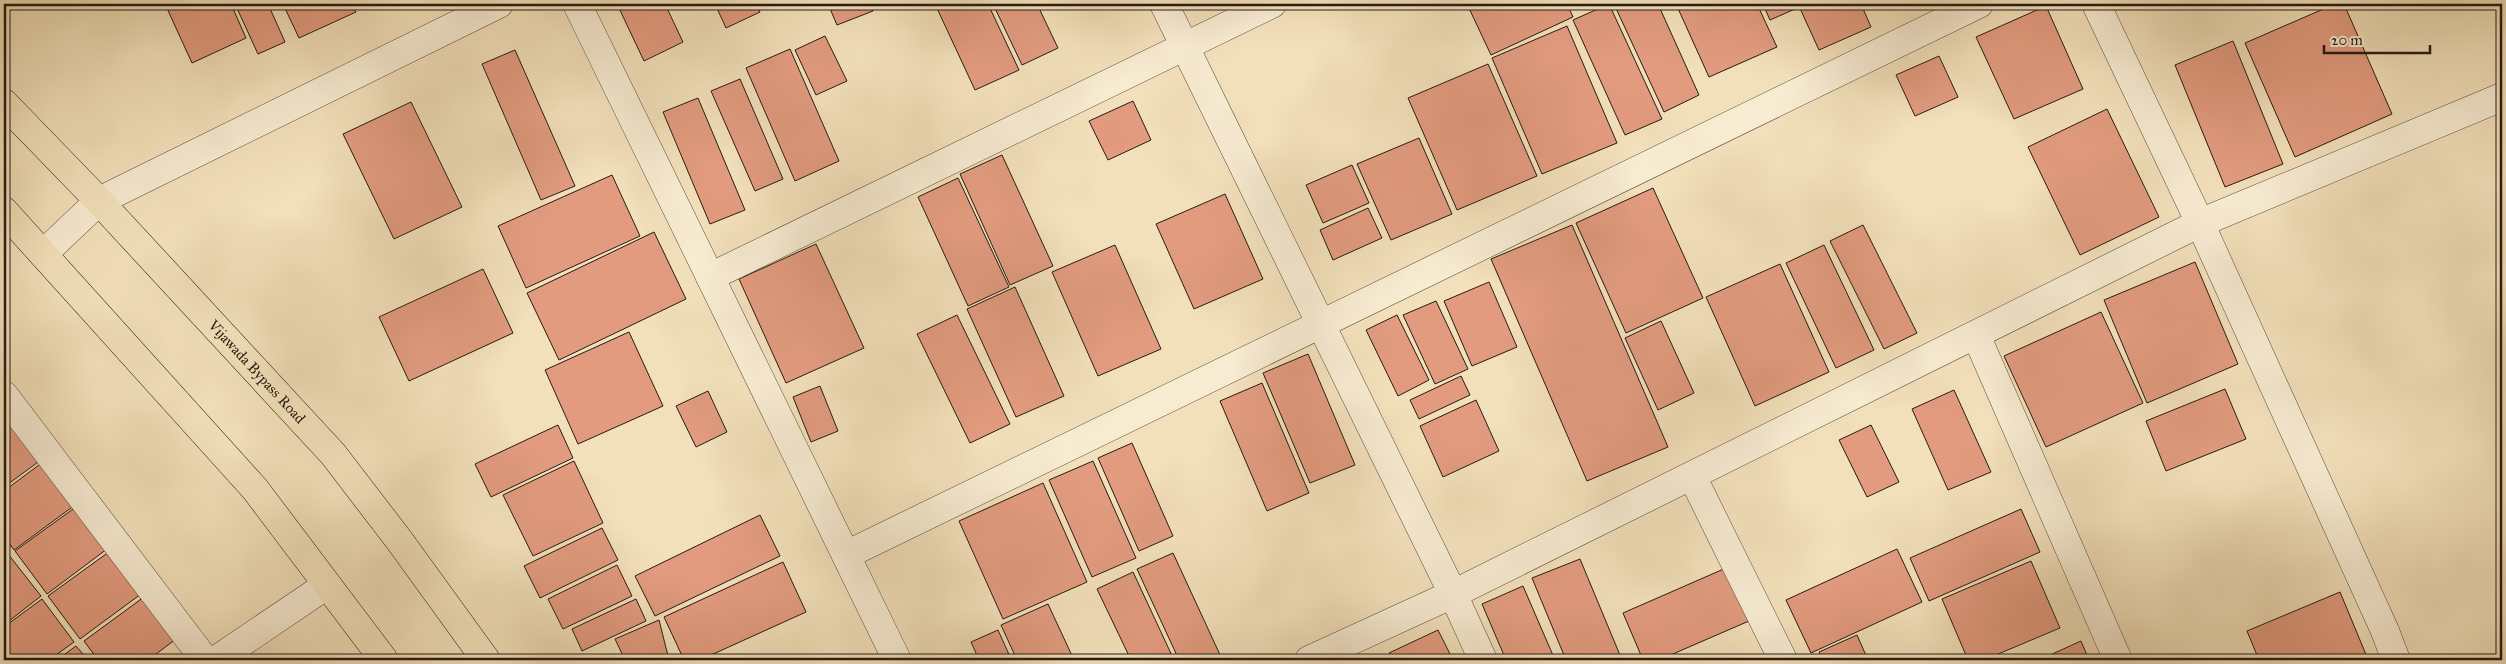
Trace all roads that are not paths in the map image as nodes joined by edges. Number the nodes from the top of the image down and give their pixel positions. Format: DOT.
graph roads {
  1 [pos="500,4"];
  2 [pos="577,4"];
  3 [pos="1164,4"];
  4 [pos="1272,4"];
  5 [pos="1978,4"];
  6 [pos="2096,4"];
  7 [pos="1185,46"];
  8 [pos="2502,97"];
  9 [pos="4,103"];
  10 [pos="99,201"];
  11 [pos="4,211"];
  12 [pos="2200,223"];
  13 [pos="43,254"];
  14 [pos="710,277"];
  15 [pos="1321,324"];
  16 [pos="1976,335"];
  17 [pos="4,395"];
  18 [pos="1692,476"];
  19 [pos="846,555"];
  20 [pos="328,585"];
  21 [pos="1453,594"];
  22 [pos="205,660"];
  23 [pos="216,660"];
  24 [pos="384,660"];
  25 [pos="486,660"];
  26 [pos="897,660"];
  27 [pos="1309,660"];
  28 [pos="1483,660"];
  29 [pos="1783,660"];
  30 [pos="2118,660"];
  31 [pos="2396,660"];
  1 -- 10 [label="street"];
  2 -- 14 [label="street"];
  3 -- 7 [label="street"];
  4 -- 7 [label="street"];
  5 -- 15 [label="street"];
  6 -- 12 [label="street"];
  7 -- 14 [label="street"];
  7 -- 15 [label="street"];
  8 -- 12 [label="street"];
  9 -- 10 [label="main road, Vijawada Bypass Road"];
  10 -- 13 [label="street"];
  10 -- 25 [label="main road, Vijawada Bypass Road"];
  11 -- 13 [label="main road"];
  12 -- 16 [label="street"];
  12 -- 31 [label="street"];
  13 -- 20 [label="main road"];
  14 -- 19 [label="street"];
  15 -- 19 [label="street"];
  15 -- 21 [label="street"];
  16 -- 18 [label="street"];
  16 -- 30 [label="street"];
  17 -- 22 [label="street"];
  18 -- 21 [label="street"];
  18 -- 29 [label="street"];
  19 -- 26 [label="street"];
  20 -- 23 [label="street"];
  20 -- 24 [label="main road"];
  21 -- 27 [label="street"];
  21 -- 28 [label="street"];
}
